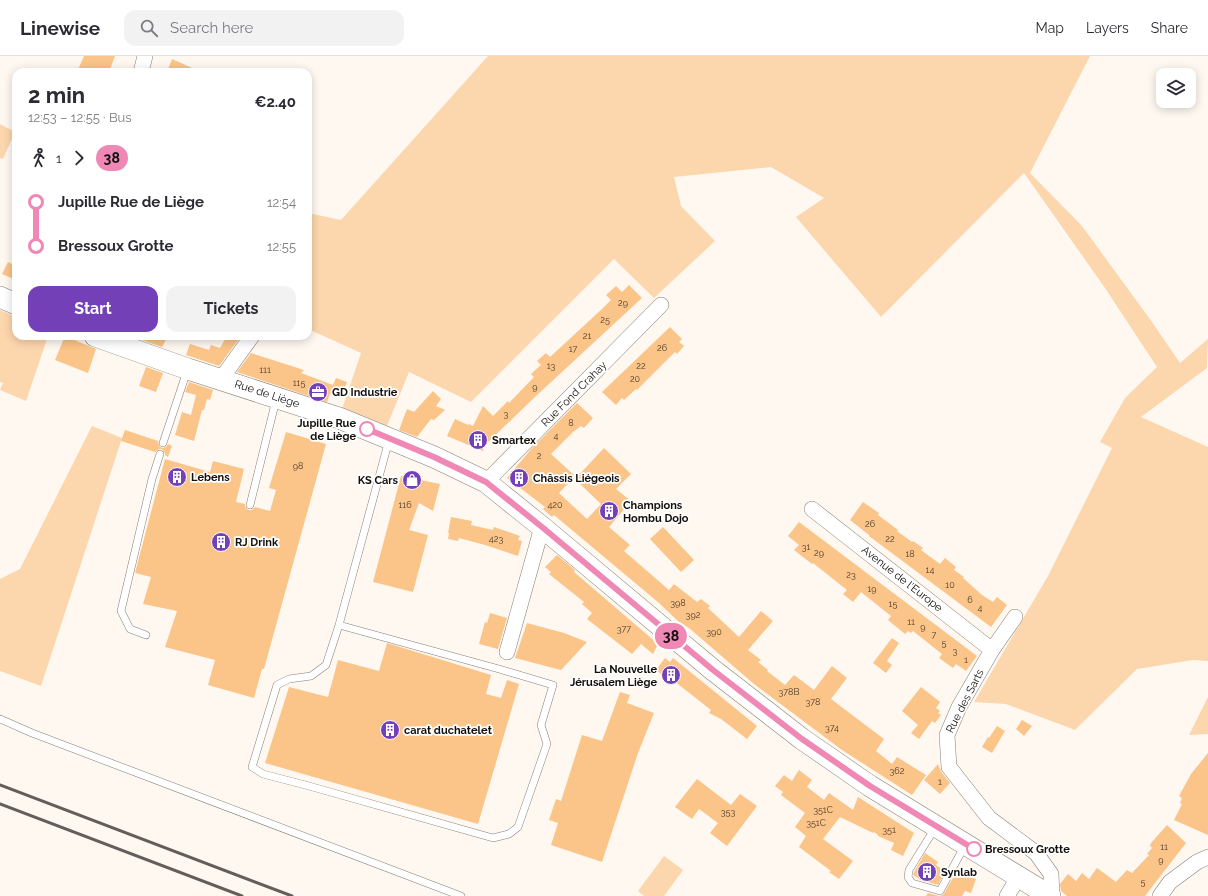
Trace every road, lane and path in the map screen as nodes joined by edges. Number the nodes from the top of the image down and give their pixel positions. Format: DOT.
graph roads {
  1 [pos="145,56"];
  2 [pos="142,68"];
  3 [pos="0,297"];
  4 [pos="12,302"];
  5 [pos="661,305"];
  6 [pos="106,340"];
  7 [pos="249,340"];
  8 [pos="188,369"];
  9 [pos="221,379"];
  10 [pos="277,398"];
  11 [pos="390,438"];
  12 [pos="163,443"];
  13 [pos="160,454"];
  14 [pos="486,482"];
  15 [pos="250,505"];
  16 [pos="812,509"];
  17 [pos="542,527"];
  18 [pos="1015,617"];
  19 [pos="339,625"];
  20 [pos="146,635"];
  21 [pos="992,650"];
  22 [pos="506,652"];
  23 [pos="0,719"];
  24 [pos="936,826"];
  25 [pos="966,845"];
  26 [pos="1208,857"];
  27 [pos="1019,876"];
  28 [pos="461,896"];
  29 [pos="1007,896"];
  30 [pos="1051,896"];
  31 [pos="1160,896"];
  1 -- 2 [label="street"];
  3 -- 4 [label="main road"];
  5 -- 14 [label="street, Rue Fond Crahay"];
  6 -- 8 [label="main road, Rue de Liège"];
  7 -- 9 [label="street"];
  8 -- 9 [label="main road, Rue de Liège"];
  8 -- 12 [label="lane"];
  9 -- 10 [label="main road, Rue de Liège"];
  10 -- 11 [label="main road, Rue de Liège"];
  10 -- 15 [label="lane"];
  11 -- 14 [label="main road, Rue de Liège"];
  11 -- 19 [label="lane"];
  13 -- 20 [label="lane"];
  14 -- 17 [label="main road, Rue de Liège"];
  16 -- 21 [label="street, Avenue de l'Europe"];
  17 -- 22 [label="street"];
  17 -- 24 [label="main road, Rue de Liège"];
  18 -- 21 [label="street, Rue des Sarts"];
  19 -- 19 [label="lane"];
  21 -- 30 [label="street, Rue des Sarts"];
  23 -- 28 [label="lane"];
  24 -- 25 [label="main road, Rue de Liège"];
  24 -- 25 [label="lane"];
  25 -- 27 [label="main road, Rue de Liège"];
  26 -- 31 [label="street"];
  27 -- 29 [label="street"];
  27 -- 30 [label="main road, Rue de Liège"];
}
